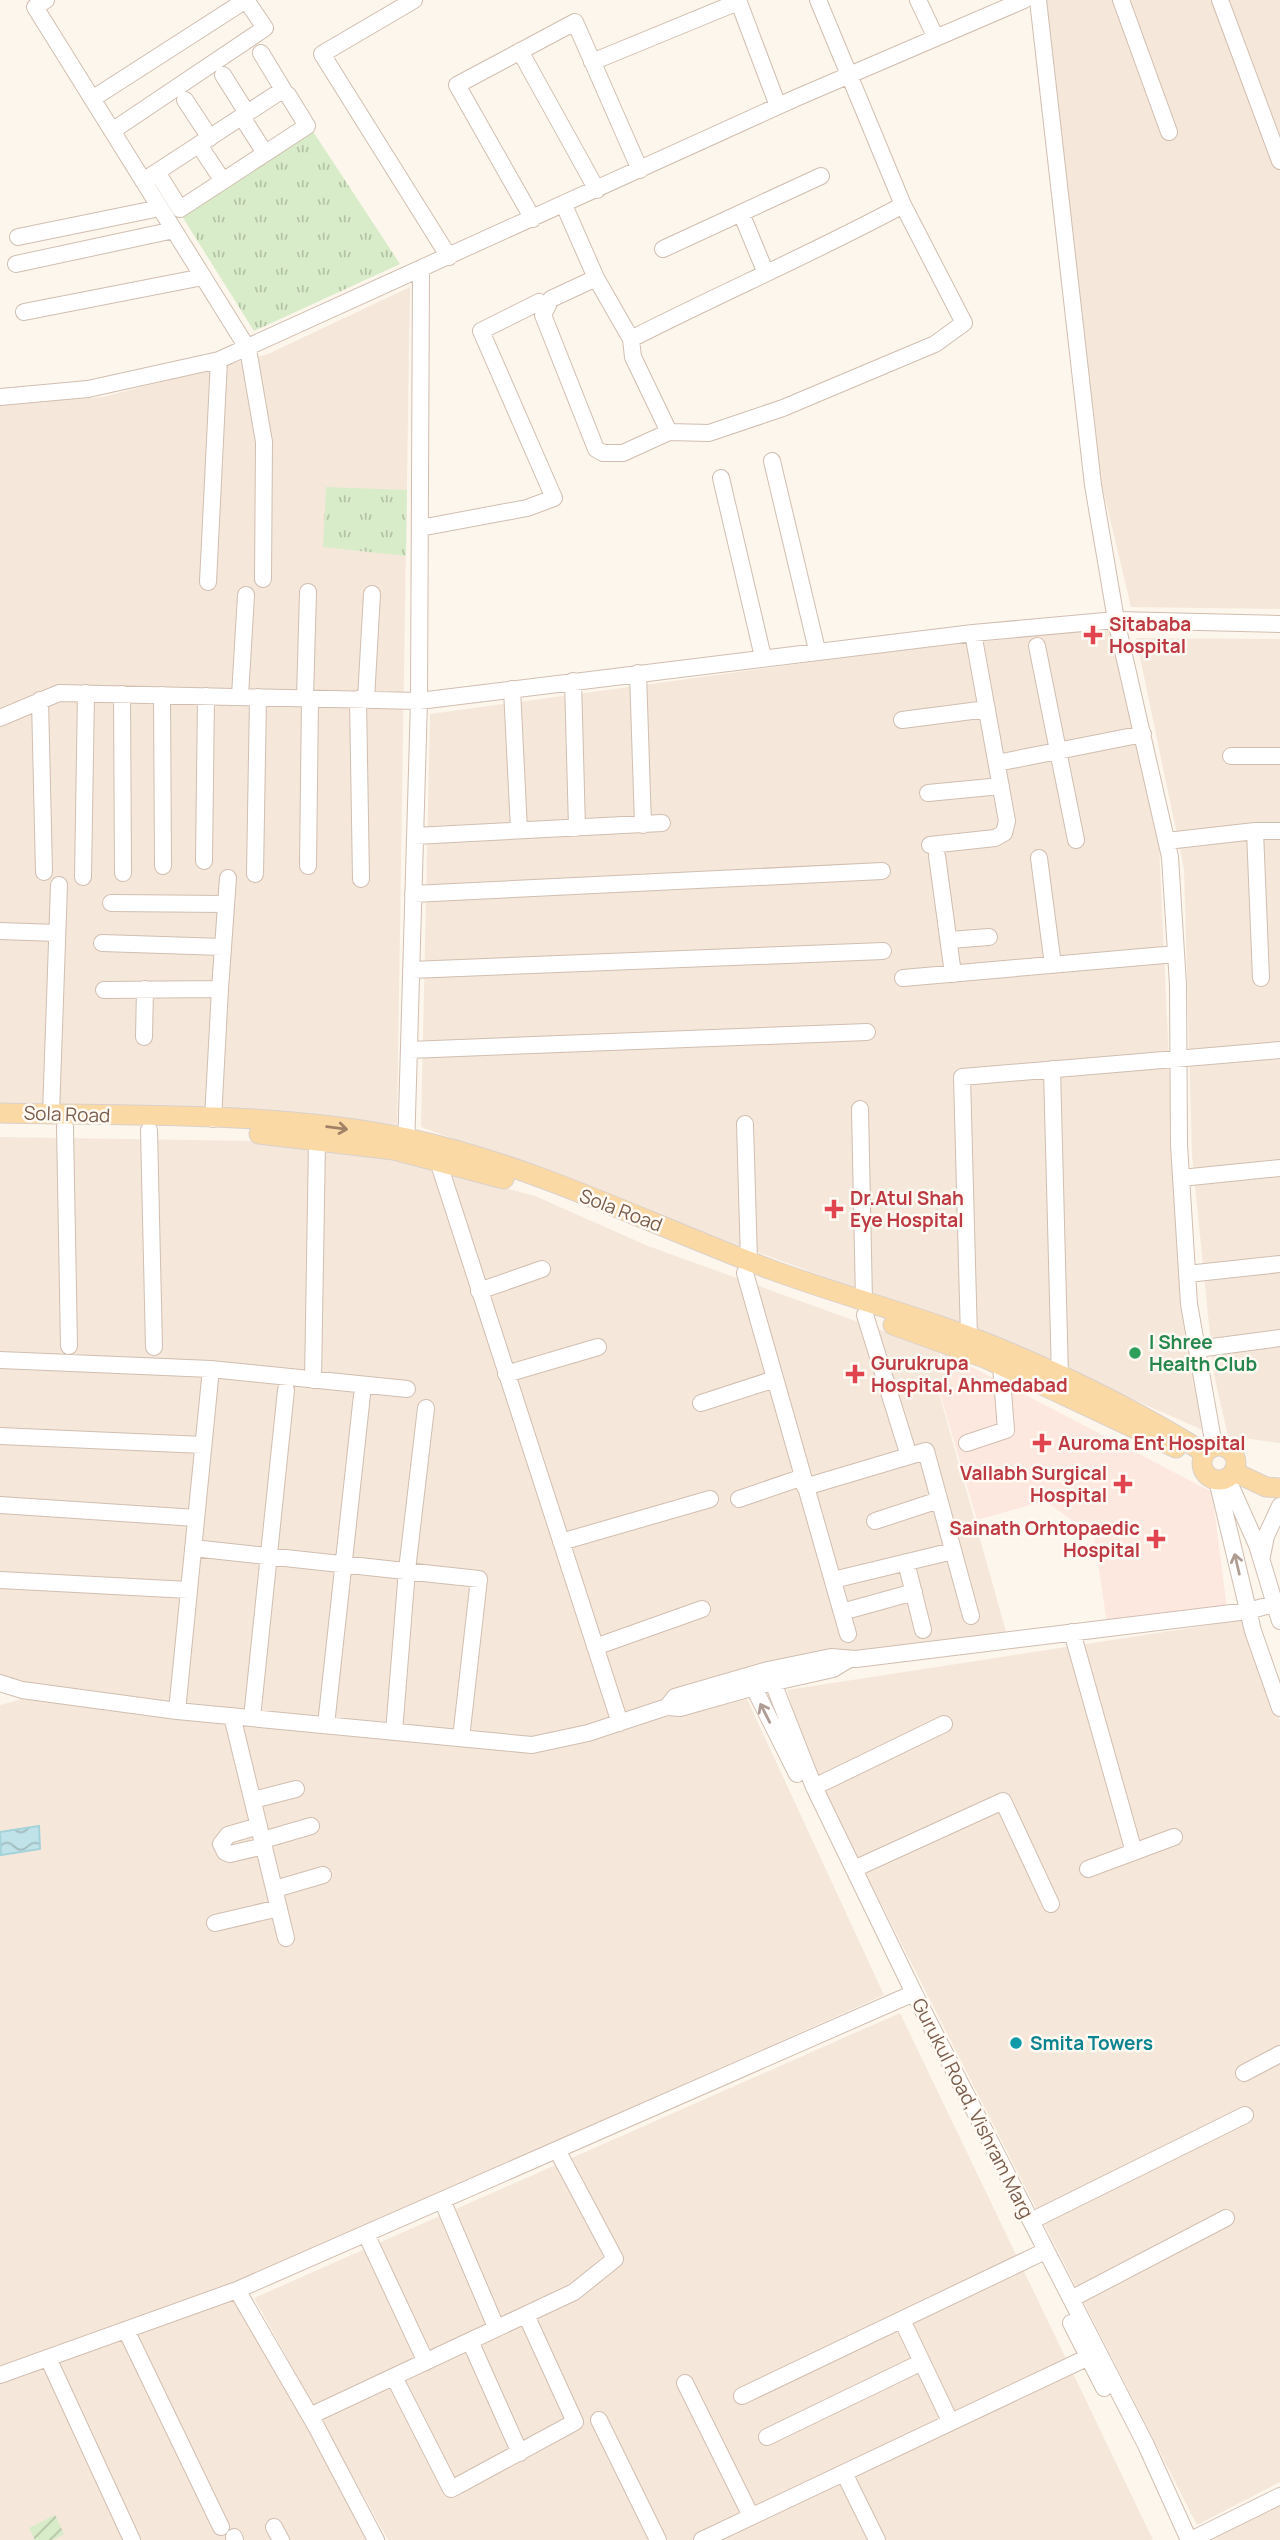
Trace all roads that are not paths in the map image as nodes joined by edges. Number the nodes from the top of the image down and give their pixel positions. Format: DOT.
graph roads {
  1 [pos="46,0"];
  2 [pos="246,0"];
  3 [pos="414,0"];
  4 [pos="817,0"];
  5 [pos="918,0"];
  6 [pos="1024,0"];
  7 [pos="1038,0"];
  8 [pos="1121,0"];
  9 [pos="1220,0"];
  10 [pos="738,1"];
  11 [pos="936,37"];
  12 [pos="520,51"];
  13 [pos="261,53"];
  14 [pos="593,62"];
  15 [pos="223,75"];
  16 [pos="848,75"];
  17 [pos="284,91"];
  18 [pos="92,99"];
  19 [pos="185,100"];
  20 [pos="778,106"];
  21 [pos="244,115"];
  22 [pos="112,131"];
  23 [pos="1168,132"];
  24 [pos="204,141"];
  25 [pos="265,153"];
  26 [pos="1280,161"];
  27 [pos="639,170"];
  28 [pos="821,176"];
  29 [pos="150,177"];
  30 [pos="223,181"];
  31 [pos="597,190"];
  32 [pos="564,205"];
  33 [pos="903,205"];
  34 [pos="160,208"];
  35 [pos="741,213"];
  36 [pos="106,219"];
  37 [pos="533,219"];
  38 [pos="174,230"];
  39 [pos="18,237"];
  40 [pos="110,244"];
  41 [pos="663,249"];
  42 [pos="449,257"];
  43 [pos="16,264"];
  44 [pos="421,270"];
  45 [pos="765,271"];
  46 [pos="203,277"];
  47 [pos="596,278"];
  48 [pos="545,307"];
  49 [pos="24,312"];
  50 [pos="631,339"];
  51 [pos="248,349"];
  52 [pos="219,360"];
  53 [pos="0,397"];
  54 [pos="669,432"];
  55 [pos="772,461"];
  56 [pos="721,478"];
  57 [pos="420,528"];
  58 [pos="264,579"];
  59 [pos="208,582"];
  60 [pos="308,592"];
  61 [pos="372,594"];
  62 [pos="246,595"];
  63 [pos="1116,620"];
  64 [pos="1280,624"];
  65 [pos="973,633"];
  66 [pos="1037,646"];
  67 [pos="817,650"];
  68 [pos="763,657"];
  69 [pos="638,673"];
  70 [pos="573,681"];
  71 [pos="512,689"];
  72 [pos="86,693"];
  73 [pos="122,694"];
  74 [pos="162,695"];
  75 [pos="206,696"];
  76 [pos="240,696"];
  77 [pos="258,697"];
  78 [pos="308,698"];
  79 [pos="362,699"];
  80 [pos="40,700"];
  81 [pos="419,701"];
  82 [pos="987,709"];
  83 [pos="0,718"];
  84 [pos="902,720"];
  85 [pos="1143,734"];
  86 [pos="1058,752"];
  87 [pos="1280,755"];
  88 [pos="1231,756"];
  89 [pos="997,763"];
  90 [pos="1001,786"];
  91 [pos="929,793"];
  92 [pos="662,823"];
  93 [pos="643,824"];
  94 [pos="577,828"];
  95 [pos="519,830"];
  96 [pos="1255,831"];
  97 [pos="1280,831"];
  98 [pos="415,836"];
  99 [pos="1076,840"];
  100 [pos="1167,841"];
  101 [pos="1039,858"];
  102 [pos="204,861"];
  103 [pos="163,866"];
  104 [pos="308,866"];
  105 [pos="882,871"];
  106 [pos="44,872"];
  107 [pos="124,873"];
  108 [pos="255,874"];
  109 [pos="83,877"];
  110 [pos="228,878"];
  111 [pos="360,879"];
  112 [pos="59,885"];
  113 [pos="413,894"];
  114 [pos="111,903"];
  115 [pos="226,904"];
  116 [pos="0,932"];
  117 [pos="57,933"];
  118 [pos="989,937"];
  119 [pos="949,940"];
  120 [pos="102,943"];
  121 [pos="223,947"];
  122 [pos="883,951"];
  123 [pos="1176,954"];
  124 [pos="1053,965"];
  125 [pos="411,970"];
  126 [pos="953,974"];
  127 [pos="903,978"];
  128 [pos="1261,978"];
  129 [pos="104,989"];
  130 [pos="145,989"];
  131 [pos="220,989"];
  132 [pos="867,1032"];
  133 [pos="144,1037"];
  134 [pos="409,1050"];
  135 [pos="1280,1050"];
  136 [pos="1179,1057"];
  137 [pos="1052,1069"];
  138 [pos="860,1109"];
  139 [pos="0,1113"];
  140 [pos="213,1119"];
  141 [pos="58,1121"];
  142 [pos="745,1124"];
  143 [pos="0,1126"];
  144 [pos="149,1130"];
  145 [pos="317,1141"];
  146 [pos="406,1146"];
  147 [pos="438,1161"];
  148 [pos="1280,1168"];
  149 [pos="1181,1178"];
  150 [pos="1280,1264"];
  151 [pos="747,1266"];
  152 [pos="542,1269"];
  153 [pos="1187,1274"];
  154 [pos="480,1291"];
  155 [pos="864,1308"];
  156 [pos="969,1338"];
  157 [pos="1280,1338"];
  158 [pos="69,1346"];
  159 [pos="154,1347"];
  160 [pos="598,1347"];
  161 [pos="1197,1349"];
  162 [pos="0,1360"];
  163 [pos="1001,1366"];
  164 [pos="211,1369"];
  165 [pos="506,1374"];
  166 [pos="1060,1377"];
  167 [pos="775,1379"];
  168 [pos="313,1380"];
  169 [pos="407,1389"];
  170 [pos="286,1390"];
  171 [pos="362,1395"];
  172 [pos="701,1403"];
  173 [pos="426,1408"];
  174 [pos="0,1436"];
  175 [pos="967,1443"];
  176 [pos="203,1445"];
  177 [pos="1207,1453"];
  178 [pos="909,1456"];
  179 [pos="1229,1474"];
  180 [pos="1280,1475"];
  181 [pos="804,1482"];
  182 [pos="1280,1488"];
  183 [pos="710,1499"];
  184 [pos="739,1499"];
  185 [pos="939,1500"];
  186 [pos="0,1505"];
  187 [pos="1280,1506"];
  188 [pos="196,1518"];
  189 [pos="875,1521"];
  190 [pos="561,1542"];
  191 [pos="193,1548"];
  192 [pos="953,1551"];
  193 [pos="268,1555"];
  194 [pos="1261,1559"];
  195 [pos="342,1562"];
  196 [pos="906,1562"];
  197 [pos="407,1570"];
  198 [pos="0,1580"];
  199 [pos="833,1580"];
  200 [pos="189,1590"];
  201 [pos="914,1592"];
  202 [pos="1274,1604"];
  203 [pos="702,1609"];
  204 [pos="1248,1611"];
  205 [pos="842,1612"];
  206 [pos="971,1616"];
  207 [pos="1280,1621"];
  208 [pos="923,1630"];
  209 [pos="1072,1632"];
  210 [pos="848,1634"];
  211 [pos="595,1647"];
  212 [pos="771,1676"];
  213 [pos="750,1682"];
  214 [pos="0,1683"];
  215 [pos="22,1690"];
  216 [pos="0,1696"];
  217 [pos="1280,1707"];
  218 [pos="177,1711"];
  219 [pos="232,1716"];
  220 [pos="252,1718"];
  221 [pos="620,1723"];
  222 [pos="944,1724"];
  223 [pos="326,1725"];
  224 [pos="394,1732"];
  225 [pos="461,1738"];
  226 [pos="814,1787"];
  227 [pos="296,1789"];
  228 [pos="253,1800"];
  229 [pos="312,1826"];
  230 [pos="262,1837"];
  231 [pos="1174,1837"];
  232 [pos="1133,1852"];
  233 [pos="854,1869"];
  234 [pos="1088,1869"];
  235 [pos="323,1875"];
  236 [pos="275,1889"];
  237 [pos="1051,1904"];
  238 [pos="279,1908"];
  239 [pos="215,1923"];
  240 [pos="286,1938"];
  241 [pos="910,1995"];
  242 [pos="1280,2054"];
  243 [pos="1244,2073"];
  244 [pos="1245,2115"];
  245 [pos="557,2150"];
  246 [pos="442,2200"];
  247 [pos="1226,2218"];
  248 [pos="1031,2221"];
  249 [pos="366,2234"];
  250 [pos="1038,2254"];
  251 [pos="237,2290"];
  252 [pos="1071,2299"];
  253 [pos="526,2315"];
  254 [pos="902,2320"];
  255 [pos="496,2328"];
  256 [pos="126,2330"];
  257 [pos="470,2341"];
  258 [pos="1092,2355"];
  259 [pos="48,2358"];
  260 [pos="426,2362"];
  261 [pos="922,2362"];
  262 [pos="0,2375"];
  263 [pos="394,2377"];
  264 [pos="685,2383"];
  265 [pos="743,2396"];
  266 [pos="310,2416"];
  267 [pos="599,2420"];
  268 [pos="950,2421"];
  269 [pos="767,2437"];
  270 [pos="520,2453"];
  271 [pos="844,2473"];
  272 [pos="1280,2496"];
  273 [pos="751,2516"];
  274 [pos="230,2535"];
  275 [pos="132,2540"];
  276 [pos="376,2540"];
  277 [pos="658,2540"];
  278 [pos="702,2540"];
  279 [pos="877,2540"];
  280 [pos="1180,2540"];
  281 [pos="1190,2540"];
  1 -- 18 [label="street"];
  2 -- 18 [label="street"];
  2 -- 22 [label="street"];
  3 -- 42 [label="street"];
  4 -- 16 [label="street"];
  5 -- 11 [label="street"];
  6 -- 11 [label="street"];
  7 -- 63 [label="street"];
  8 -- 23 [label="street"];
  9 -- 26 [label="street"];
  10 -- 14 [label="street"];
  10 -- 20 [label="street"];
  11 -- 16 [label="street"];
  12 -- 14 [label="street"];
  12 -- 31 [label="street"];
  12 -- 37 [label="street"];
  13 -- 17 [label="street"];
  14 -- 27 [label="street"];
  15 -- 21 [label="street"];
  16 -- 20 [label="street"];
  16 -- 33 [label="street"];
  17 -- 21 [label="street"];
  17 -- 25 [label="street"];
  18 -- 22 [label="street"];
  19 -- 24 [label="street"];
  20 -- 27 [label="street"];
  21 -- 24 [label="street"];
  21 -- 25 [label="street"];
  22 -- 29 [label="street"];
  24 -- 29 [label="street"];
  24 -- 30 [label="street"];
  25 -- 30 [label="street"];
  27 -- 31 [label="street"];
  28 -- 35 [label="street"];
  29 -- 30 [label="street"];
  29 -- 34 [label="street"];
  31 -- 32 [label="street"];
  32 -- 37 [label="street"];
  32 -- 47 [label="street"];
  33 -- 45 [label="street"];
  33 -- 54 [label="street"];
  34 -- 36 [label="street"];
  34 -- 38 [label="street"];
  35 -- 41 [label="street"];
  35 -- 45 [label="street"];
  36 -- 39 [label="street"];
  36 -- 40 [label="street"];
  37 -- 42 [label="street"];
  38 -- 40 [label="street"];
  38 -- 46 [label="street"];
  40 -- 43 [label="street"];
  42 -- 44 [label="street"];
  44 -- 51 [label="street"];
  44 -- 57 [label="street"];
  45 -- 50 [label="street"];
  46 -- 49 [label="street"];
  46 -- 51 [label="street"];
  47 -- 48 [label="street"];
  47 -- 50 [label="street"];
  48 -- 54 [label="street"];
  48 -- 57 [label="street"];
  50 -- 54 [label="street"];
  51 -- 52 [label="street"];
  51 -- 58 [label="street"];
  52 -- 53 [label="street"];
  52 -- 59 [label="street"];
  55 -- 67 [label="street"];
  56 -- 68 [label="street"];
  57 -- 81 [label="street"];
  60 -- 78 [label="street"];
  61 -- 79 [label="street"];
  62 -- 76 [label="street"];
  63 -- 64 [label="street"];
  63 -- 65 [label="street"];
  63 -- 85 [label="street"];
  65 -- 67 [label="street"];
  65 -- 82 [label="street"];
  66 -- 86 [label="street"];
  67 -- 68 [label="street"];
  68 -- 69 [label="street"];
  69 -- 70 [label="street"];
  69 -- 93 [label="street"];
  70 -- 71 [label="street"];
  70 -- 94 [label="street"];
  71 -- 81 [label="street"];
  71 -- 95 [label="street"];
  72 -- 73 [label="street"];
  72 -- 80 [label="street"];
  72 -- 109 [label="street"];
  73 -- 74 [label="street"];
  73 -- 107 [label="street"];
  74 -- 75 [label="street"];
  74 -- 103 [label="street"];
  75 -- 76 [label="street"];
  75 -- 102 [label="street"];
  76 -- 77 [label="street"];
  77 -- 78 [label="street"];
  77 -- 108 [label="street"];
  78 -- 79 [label="street"];
  78 -- 104 [label="street"];
  79 -- 81 [label="street"];
  79 -- 111 [label="street"];
  80 -- 83 [label="street"];
  80 -- 106 [label="street"];
  81 -- 98 [label="street"];
  82 -- 84 [label="street"];
  82 -- 89 [label="street"];
  85 -- 86 [label="street"];
  85 -- 100 [label="street"];
  86 -- 89 [label="street"];
  86 -- 99 [label="street"];
  87 -- 88 [label="street"];
  89 -- 90 [label="street"];
  90 -- 91 [label="street"];
  90 -- 119 [label="street"];
  92 -- 93 [label="street"];
  93 -- 94 [label="street"];
  94 -- 95 [label="street"];
  95 -- 98 [label="street"];
  96 -- 97 [label="street"];
  96 -- 100 [label="street"];
  96 -- 128 [label="street"];
  98 -- 113 [label="street"];
  100 -- 123 [label="street"];
  101 -- 124 [label="street"];
  105 -- 113 [label="street"];
  110 -- 115 [label="street"];
  112 -- 117 [label="street"];
  113 -- 125 [label="street"];
  114 -- 115 [label="street"];
  115 -- 121 [label="street"];
  116 -- 117 [label="street"];
  117 -- 141 [label="street"];
  118 -- 119 [label="street"];
  119 -- 126 [label="street"];
  120 -- 121 [label="street"];
  121 -- 131 [label="street"];
  122 -- 125 [label="street"];
  123 -- 124 [label="street"];
  123 -- 136 [label="street"];
  124 -- 126 [label="street"];
  125 -- 134 [label="street"];
  126 -- 127 [label="street"];
  129 -- 130 [label="street"];
  130 -- 131 [label="street"];
  130 -- 133 [label="street"];
  131 -- 140 [label="street"];
  132 -- 134 [label="street"];
  134 -- 146 [label="street"];
  135 -- 136 [label="street"];
  136 -- 137 [label="street"];
  136 -- 149 [label="street"];
  137 -- 156 [label="street"];
  137 -- 166 [label="street"];
  138 -- 155 [label="street"];
  139 -- 141 [label="main road, Sola Road"];
  140 -- 141 [label="main road, Sola Road"];
  140 -- 146 [label="main road, Sola Road, one-way"];
  141 -- 143 [label="main road, Sola Road"];
  141 -- 144 [label="main road, Sola Road"];
  141 -- 158 [label="street"];
  142 -- 151 [label="street"];
  144 -- 145 [label="main road, Sola Road"];
  144 -- 159 [label="street"];
  145 -- 146 [label="main road, Sola Road"];
  145 -- 168 [label="street"];
  146 -- 147 [label="main road, Sola Road"];
  146 -- 151 [label="main road, Sola Road"];
  147 -- 151 [label="main road, Sola Road"];
  147 -- 154 [label="street"];
  148 -- 149 [label="street"];
  149 -- 153 [label="street"];
  150 -- 153 [label="street"];
  151 -- 155 [label="main road, Sola Road"];
  151 -- 167 [label="street"];
  152 -- 154 [label="street"];
  153 -- 161 [label="street"];
  154 -- 165 [label="street"];
  155 -- 156 [label="main road, Sola Road"];
  155 -- 163 [label="main road, Sola Road"];
  155 -- 178 [label="street"];
  156 -- 166 [label="main road, Sola Road"];
  157 -- 161 [label="street"];
  160 -- 165 [label="street"];
  161 -- 177 [label="street"];
  162 -- 164 [label="street"];
  163 -- 175 [label="street"];
  163 -- 177 [label="main road, Sola Road"];
  164 -- 168 [label="street"];
  164 -- 176 [label="street"];
  165 -- 190 [label="street"];
  166 -- 177 [label="main road, Sola Road"];
  167 -- 172 [label="street"];
  167 -- 181 [label="street"];
  168 -- 169 [label="street"];
  170 -- 193 [label="street"];
  171 -- 195 [label="street"];
  173 -- 197 [label="street"];
  174 -- 176 [label="street"];
  176 -- 188 [label="street"];
  177 -- 179 [label="main road"];
  177 -- 179 [label="main road"];
  178 -- 181 [label="street"];
  178 -- 185 [label="street"];
  179 -- 180 [label="main road"];
  179 -- 182 [label="main road"];
  179 -- 194 [label="street"];
  204 -- 179 [label="street, one-way"];
  181 -- 184 [label="street"];
  181 -- 199 [label="street"];
  183 -- 190 [label="street"];
  185 -- 189 [label="street"];
  185 -- 192 [label="street"];
  186 -- 188 [label="street"];
  187 -- 194 [label="street"];
  188 -- 191 [label="street"];
  190 -- 211 [label="street"];
  191 -- 193 [label="street"];
  191 -- 200 [label="street"];
  192 -- 196 [label="street"];
  192 -- 206 [label="street"];
  193 -- 195 [label="street"];
  193 -- 220 [label="street"];
  194 -- 202 [label="street"];
  195 -- 197 [label="street"];
  195 -- 223 [label="street"];
  196 -- 199 [label="street"];
  196 -- 201 [label="street"];
  197 -- 224 [label="street"];
  197 -- 225 [label="street"];
  198 -- 200 [label="street"];
  199 -- 205 [label="street"];
  200 -- 218 [label="street"];
  201 -- 205 [label="street"];
  201 -- 208 [label="street"];
  202 -- 204 [label="street"];
  202 -- 207 [label="street"];
  203 -- 211 [label="street"];
  204 -- 209 [label="street"];
  204 -- 217 [label="street"];
  205 -- 210 [label="street"];
  209 -- 212 [label="street"];
  209 -- 232 [label="street"];
  211 -- 221 [label="street"];
  212 -- 213 [label="street"];
  212 -- 226 [label="street, Gurukul Road, Vishram Marg"];
  213 -- 221 [label="street"];
  241 -- 213 [label="street, Gurukul Road, Vishram Marg, one-way"];
  214 -- 215 [label="street"];
  215 -- 216 [label="street"];
  215 -- 218 [label="street"];
  218 -- 219 [label="street"];
  219 -- 220 [label="street"];
  219 -- 228 [label="street"];
  220 -- 223 [label="street"];
  221 -- 225 [label="street"];
  222 -- 226 [label="street"];
  223 -- 224 [label="street"];
  224 -- 225 [label="street"];
  226 -- 233 [label="street, Gurukul Road, Vishram Marg"];
  227 -- 228 [label="street"];
  228 -- 230 [label="street"];
  229 -- 230 [label="street"];
  230 -- 236 [label="street"];
  231 -- 232 [label="street"];
  232 -- 234 [label="street"];
  233 -- 237 [label="street"];
  233 -- 241 [label="street, Gurukul Road, Vishram Marg"];
  235 -- 236 [label="street"];
  236 -- 238 [label="street"];
  238 -- 239 [label="street"];
  238 -- 240 [label="street"];
  241 -- 245 [label="street"];
  241 -- 248 [label="street, Gurukul Road, Vishram Marg"];
  241 -- 250 [label="street, Gurukul Road, Vishram Marg"];
  242 -- 243 [label="street"];
  244 -- 248 [label="street"];
  245 -- 246 [label="street"];
  245 -- 253 [label="street"];
  246 -- 249 [label="street"];
  246 -- 255 [label="street"];
  247 -- 252 [label="street"];
  248 -- 252 [label="street, Gurukul Road, Vishram Marg"];
  249 -- 251 [label="street"];
  249 -- 260 [label="street"];
  250 -- 254 [label="street"];
  250 -- 258 [label="street, Gurukul Road, Vishram Marg"];
  251 -- 256 [label="street"];
  251 -- 266 [label="street"];
  252 -- 258 [label="street, Gurukul Road, Vishram Marg"];
  253 -- 255 [label="street"];
  253 -- 270 [label="street"];
  254 -- 261 [label="street"];
  254 -- 265 [label="street"];
  255 -- 257 [label="street"];
  256 -- 259 [label="street"];
  256 -- 274 [label="street"];
  257 -- 260 [label="street"];
  257 -- 270 [label="street"];
  258 -- 268 [label="street"];
  258 -- 280 [label="street, Gurukul Road, Vishram Marg"];
  258 -- 281 [label="street, Gurukul Road, Vishram Marg"];
  259 -- 262 [label="street"];
  259 -- 275 [label="street"];
  260 -- 263 [label="street"];
  261 -- 268 [label="street"];
  261 -- 269 [label="street"];
  263 -- 266 [label="street"];
  263 -- 270 [label="street"];
  264 -- 273 [label="street"];
  266 -- 276 [label="street"];
  267 -- 277 [label="street"];
  268 -- 271 [label="street"];
  271 -- 273 [label="street"];
  271 -- 279 [label="street"];
  272 -- 281 [label="street"];
  273 -- 278 [label="street"];
}
